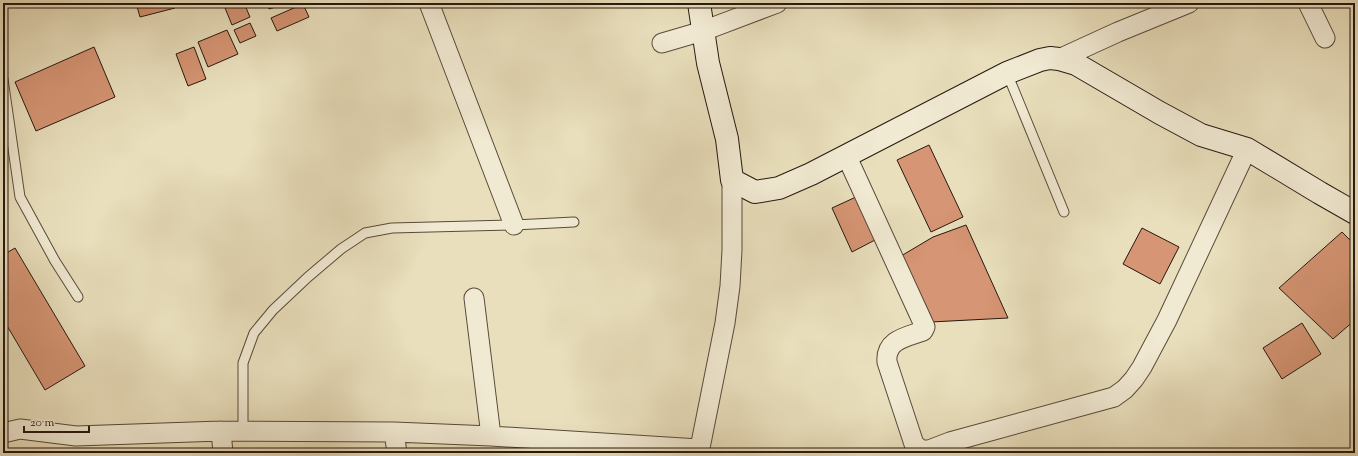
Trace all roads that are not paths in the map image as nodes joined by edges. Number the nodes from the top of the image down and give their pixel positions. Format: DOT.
graph roads {
  1 [pos="429,3"];
  2 [pos="700,3"];
  3 [pos="776,3"];
  4 [pos="1189,3"];
  5 [pos="1308,3"];
  6 [pos="703,31"];
  7 [pos="1325,38"];
  8 [pos="662,43"];
  9 [pos="1060,59"];
  10 [pos="1007,73"];
  11 [pos="3,79"];
  12 [pos="1247,149"];
  13 [pos="847,157"];
  14 [pos="732,180"];
  15 [pos="1354,211"];
  16 [pos="1064,212"];
  17 [pos="574,222"];
  18 [pos="514,225"];
  19 [pos="78,297"];
  20 [pos="474,298"];
  21 [pos="221,431"];
  22 [pos="243,432"];
  23 [pos="394,432"];
  24 [pos="3,433"];
  25 [pos="491,436"];
  26 [pos="699,451"];
  27 [pos="223,453"];
  28 [pos="397,453"];
  1 -- 18 [label="street"];
  2 -- 6 [label="street"];
  3 -- 6 [label="street"];
  4 -- 9 [label="street"];
  5 -- 7 [label="street"];
  6 -- 8 [label="street"];
  6 -- 14 [label="street"];
  9 -- 10 [label="street"];
  9 -- 12 [label="street"];
  10 -- 13 [label="street"];
  10 -- 16 [label="lane"];
  11 -- 19 [label="lane"];
  12 -- 13 [label="street"];
  12 -- 15 [label="street"];
  13 -- 14 [label="street"];
  14 -- 26 [label="street"];
  17 -- 18 [label="lane"];
  18 -- 22 [label="lane"];
  20 -- 25 [label="street"];
  21 -- 22 [label="street"];
  21 -- 24 [label="street"];
  21 -- 27 [label="street"];
  22 -- 23 [label="street"];
  23 -- 25 [label="street"];
  23 -- 28 [label="street"];
  25 -- 26 [label="street"];
}
